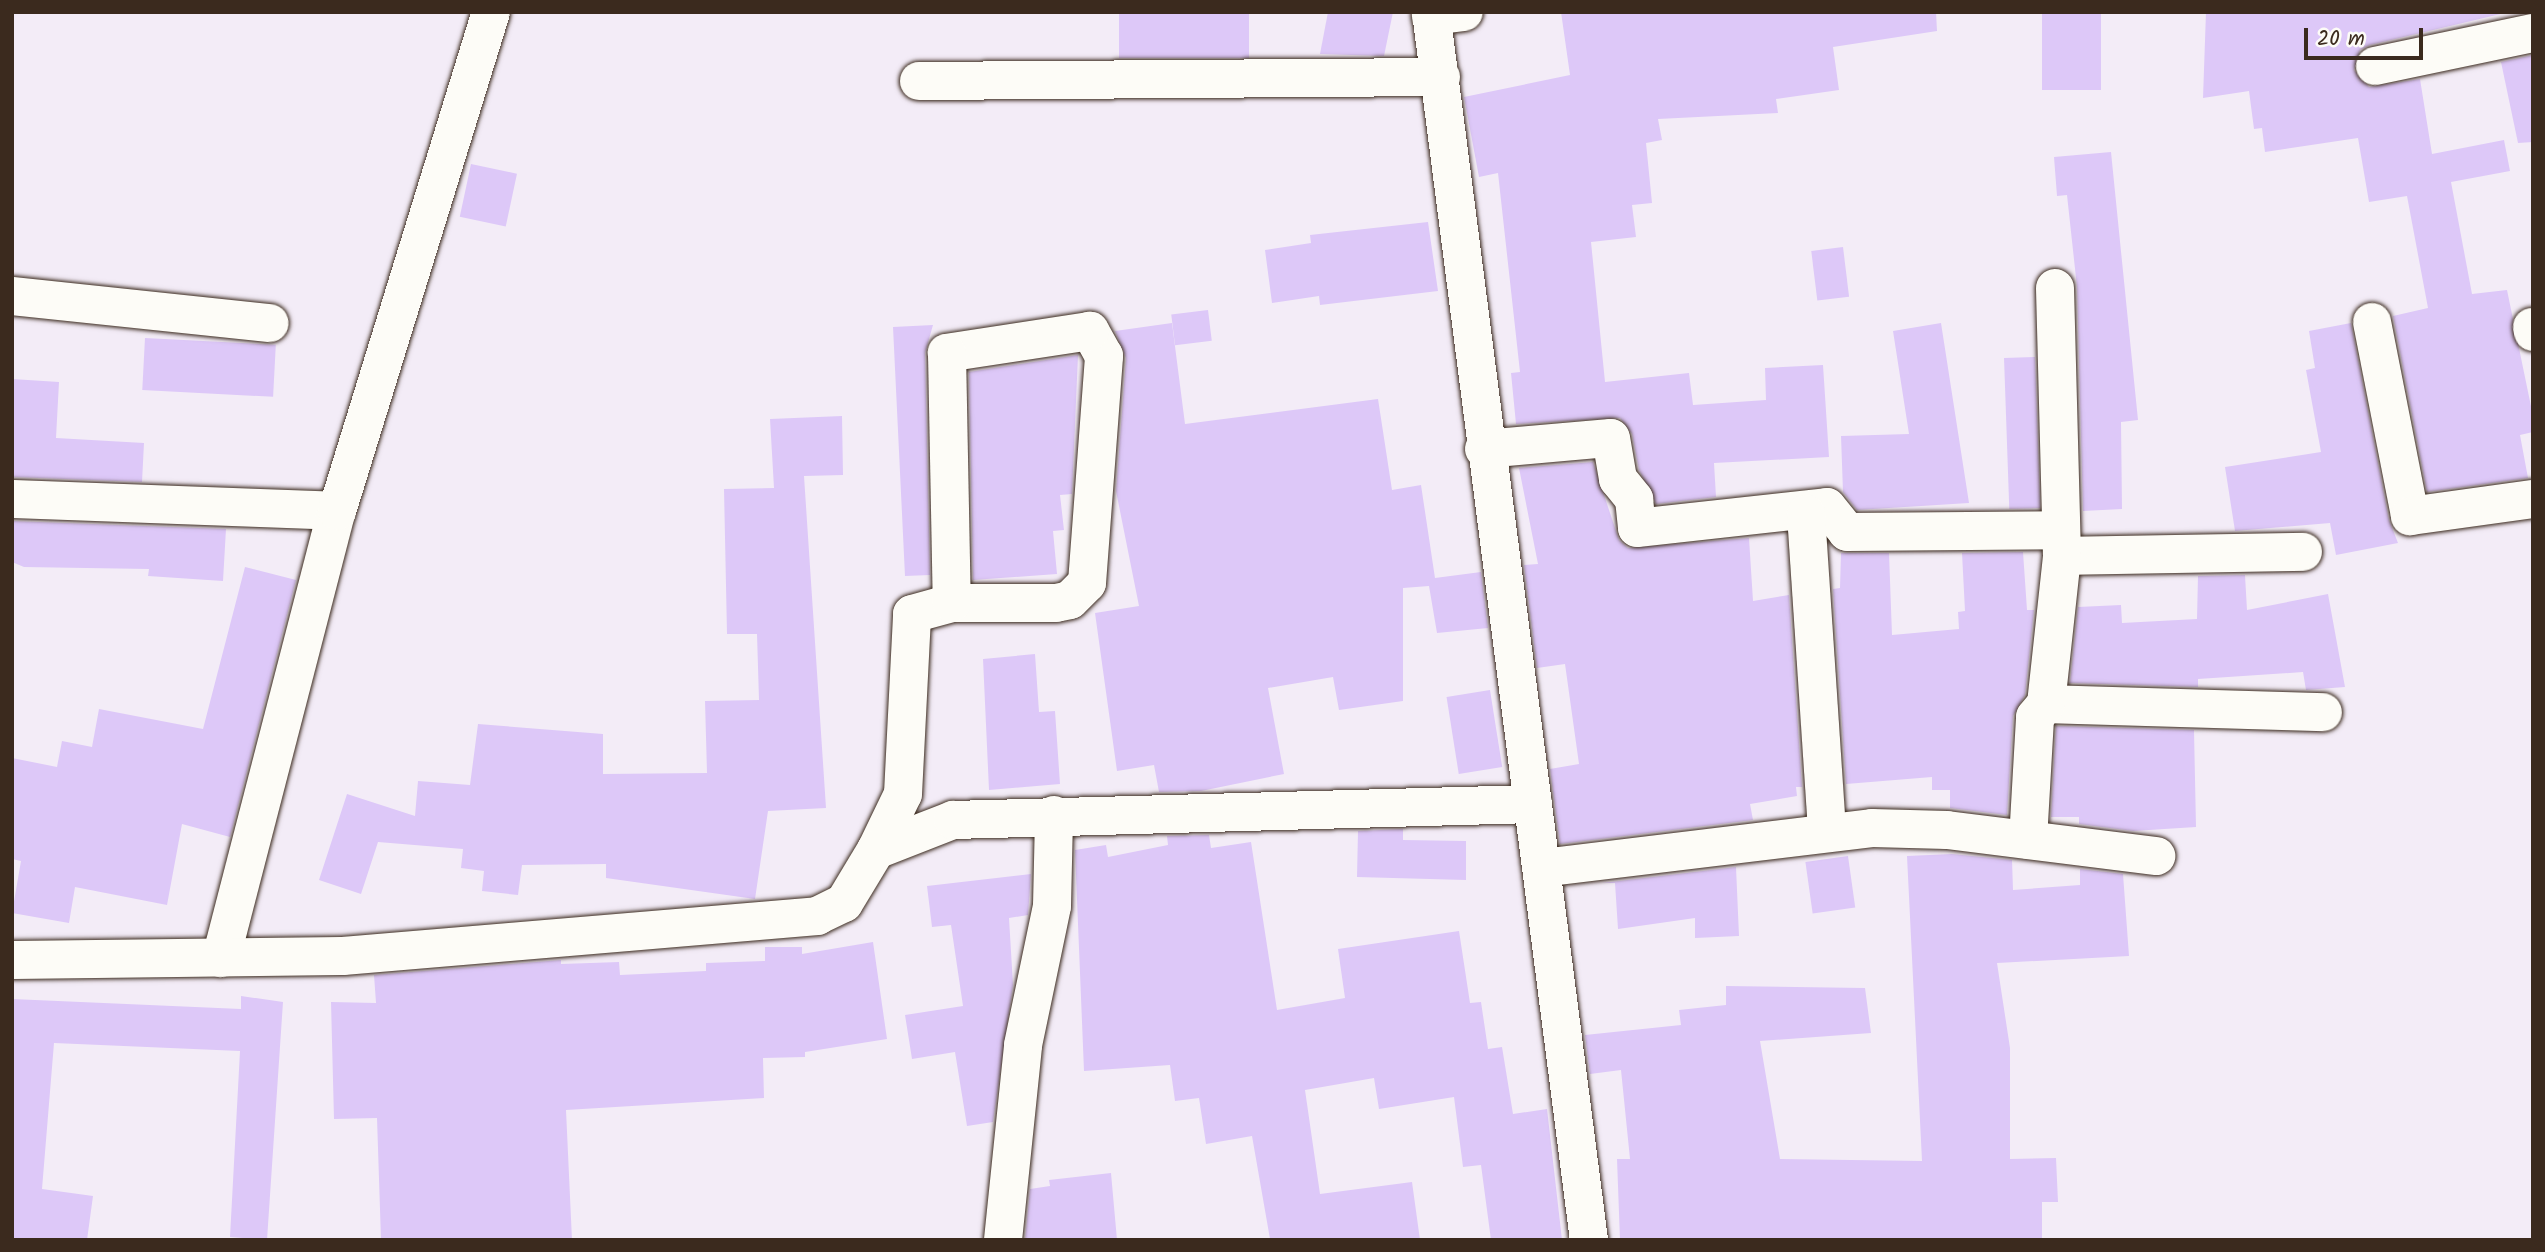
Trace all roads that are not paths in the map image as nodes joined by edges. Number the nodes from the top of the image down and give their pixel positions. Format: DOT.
graph roads {
  1 [pos="491,12"];
  2 [pos="1442,13"];
  3 [pos="2533,33"];
  4 [pos="2375,66"];
  5 [pos="1441,77"];
  6 [pos="919,81"];
  7 [pos="2055,288"];
  8 [pos="12,296"];
  9 [pos="2372,322"];
  10 [pos="270,323"];
  11 [pos="1484,449"];
  12 [pos="12,499"];
  13 [pos="2533,499"];
  14 [pos="337,511"];
  15 [pos="1807,514"];
  16 [pos="2061,543"];
  17 [pos="2303,552"];
  18 [pos="953,603"];
  19 [pos="2046,704"];
  20 [pos="2323,712"];
  21 [pos="903,794"];
  22 [pos="1533,804"];
  23 [pos="1054,815"];
  24 [pos="953,820"];
  25 [pos="1827,832"];
  26 [pos="2028,840"];
  27 [pos="876,850"];
  28 [pos="2156,856"];
  29 [pos="1542,868"];
  30 [pos="221,958"];
  31 [pos="12,960"];
  32 [pos="1003,1240"];
  33 [pos="1589,1240"];
  1 -- 14 [label="street"];
  2 -- 5 [label="street"];
  3 -- 4 [label="street"];
  5 -- 6 [label="street"];
  5 -- 11 [label="street"];
  7 -- 16 [label="street"];
  8 -- 10 [label="street"];
  9 -- 13 [label="street"];
  11 -- 15 [label="street"];
  11 -- 22 [label="street"];
  12 -- 14 [label="street"];
  14 -- 30 [label="street"];
  15 -- 16 [label="street"];
  15 -- 25 [label="street"];
  16 -- 17 [label="street"];
  16 -- 19 [label="street"];
  18 -- 18 [label="street"];
  18 -- 21 [label="street"];
  19 -- 20 [label="street"];
  19 -- 26 [label="street"];
  21 -- 24 [label="street"];
  21 -- 27 [label="street"];
  22 -- 23 [label="street"];
  22 -- 29 [label="street"];
  23 -- 24 [label="street"];
  23 -- 32 [label="street"];
  24 -- 27 [label="street"];
  25 -- 26 [label="street"];
  25 -- 29 [label="street"];
  26 -- 28 [label="street"];
  27 -- 30 [label="street"];
  29 -- 33 [label="street"];
  30 -- 31 [label="street"];
}
